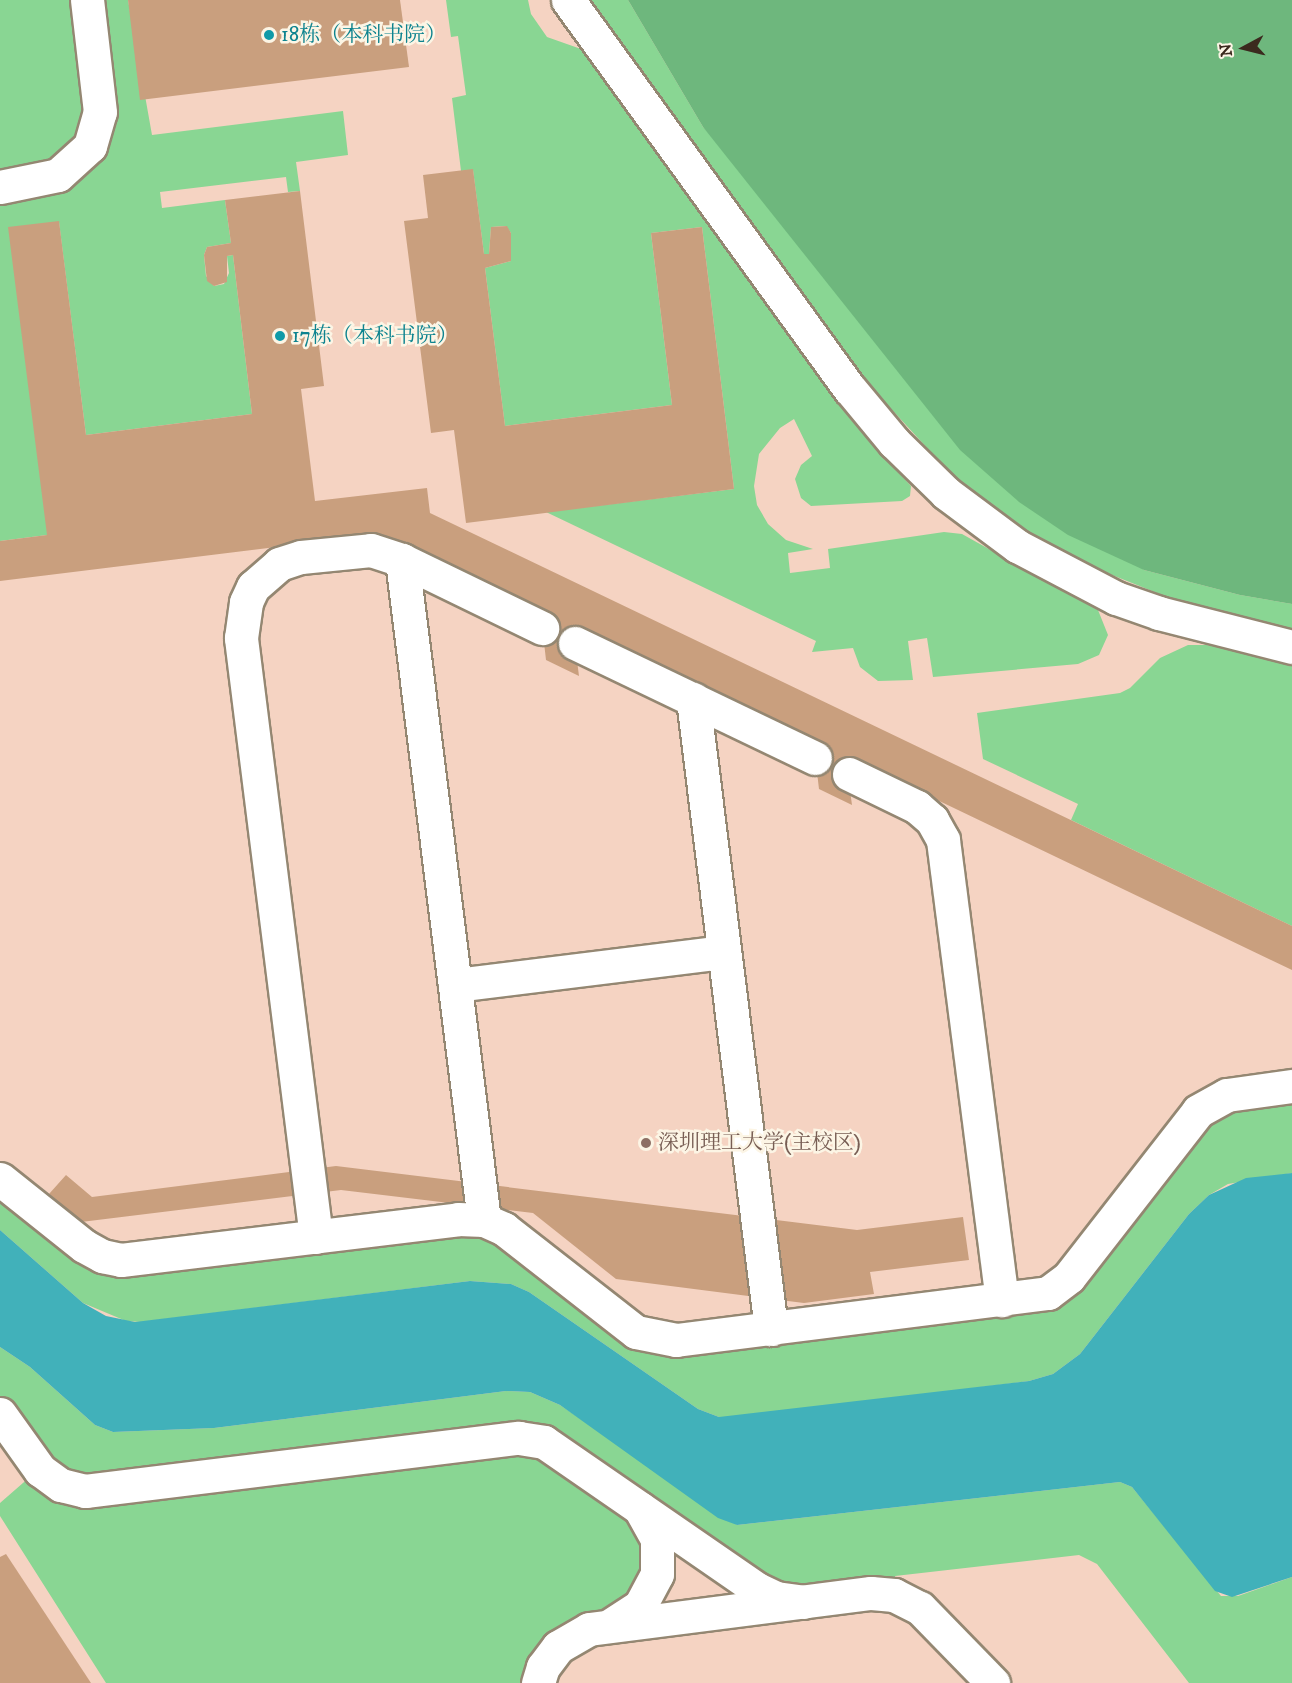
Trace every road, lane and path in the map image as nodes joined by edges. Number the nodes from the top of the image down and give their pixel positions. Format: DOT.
graph roads {
  1 [pos="87,0"];
  2 [pos="568,0"];
  3 [pos="0,187"];
  4 [pos="402,560"];
  5 [pos="542,628"];
  6 [pos="575,643"];
  7 [pos="1292,647"];
  8 [pos="693,699"];
  9 [pos="815,758"];
  10 [pos="849,774"];
  11 [pos="724,952"];
  12 [pos="455,985"];
  13 [pos="1292,1086"];
  14 [pos="0,1179"];
  15 [pos="484,1220"];
  16 [pos="316,1237"];
  17 [pos="1002,1300"];
  18 [pos="771,1329"];
  19 [pos="0,1414"];
  20 [pos="633,1501"];
  21 [pos="804,1602"];
  22 [pos="598,1627"];
  23 [pos="538,1683"];
  24 [pos="993,1683"];
  1 -- 3 [label="lane"];
  2 -- 7 [label="lane"];
  4 -- 5 [label="lane"];
  4 -- 12 [label="lane"];
  4 -- 16 [label="lane"];
  6 -- 8 [label="lane"];
  8 -- 9 [label="lane"];
  8 -- 11 [label="lane"];
  10 -- 17 [label="lane"];
  11 -- 12 [label="lane"];
  11 -- 18 [label="lane"];
  12 -- 15 [label="lane"];
  13 -- 17 [label="lane"];
  14 -- 16 [label="lane"];
  15 -- 16 [label="lane"];
  15 -- 18 [label="lane"];
  17 -- 18 [label="lane"];
  19 -- 20 [label="lane"];
  20 -- 21 [label="lane"];
  20 -- 22 [label="lane"];
  21 -- 22 [label="lane"];
  21 -- 24 [label="lane"];
  22 -- 23 [label="lane"];
}
